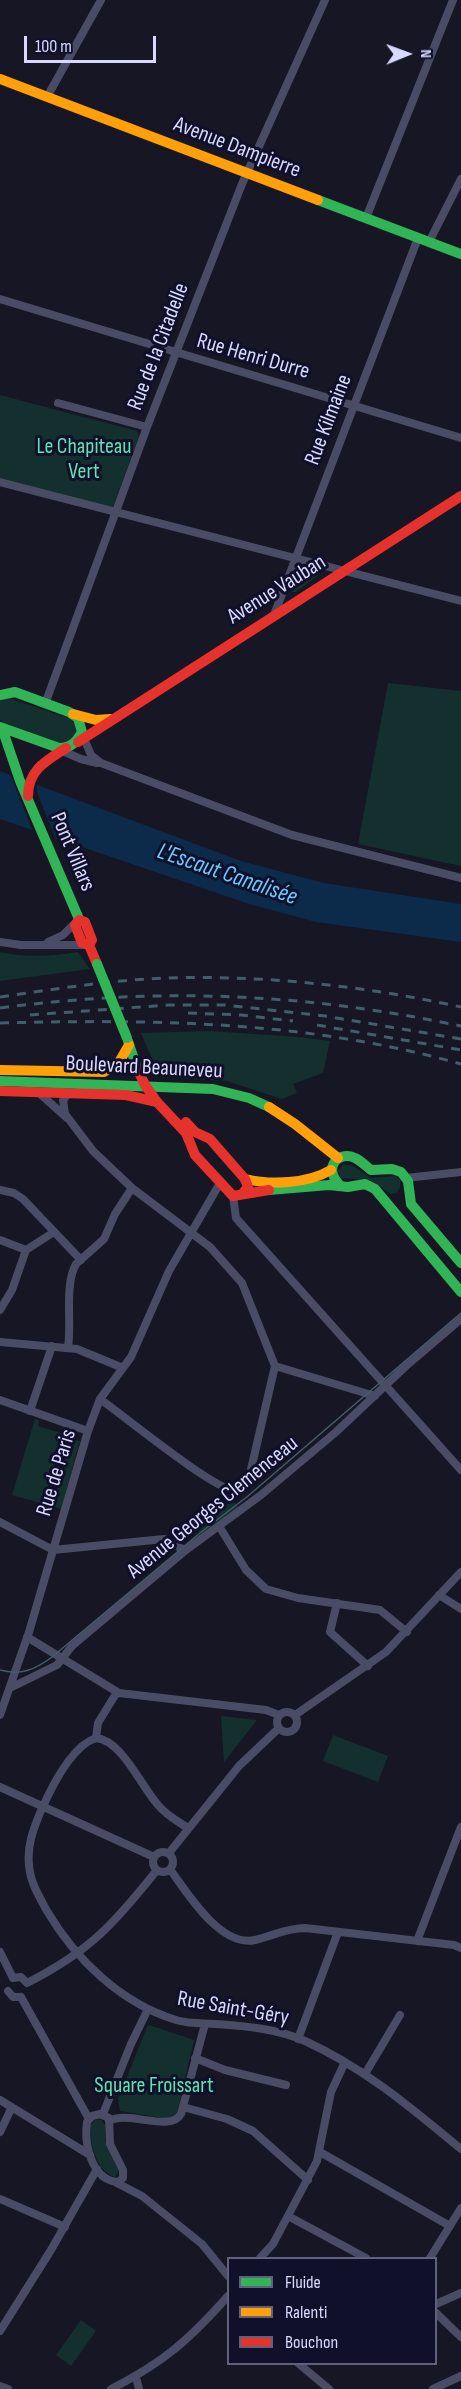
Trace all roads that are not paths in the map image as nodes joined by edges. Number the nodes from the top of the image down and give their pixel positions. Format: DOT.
graph roads {
  1 [pos="101,0"];
  2 [pos="325,0"];
  3 [pos="453,0"];
  4 [pos="0,79"];
  5 [pos="47,97"];
  6 [pos="246,172"];
  7 [pos="461,178"];
  8 [pos="366,218"];
  9 [pos="418,238"];
  10 [pos="429,242"];
  11 [pos="461,254"];
  12 [pos="0,299"];
  13 [pos="176,353"];
  14 [pos="58,403"];
  15 [pos="354,406"];
  16 [pos="147,427"];
  17 [pos="461,438"];
  18 [pos="0,482"];
  19 [pos="461,496"];
  20 [pos="116,513"];
  21 [pos="295,558"];
  22 [pos="344,571"];
  23 [pos="461,601"];
  24 [pos="274,615"];
  25 [pos="0,686"];
  26 [pos="15,692"];
  27 [pos="0,695"];
  28 [pos="45,704"];
  29 [pos="72,714"];
  30 [pos="114,718"];
  31 [pos="1,727"];
  32 [pos="81,737"];
  33 [pos="64,750"];
  34 [pos="101,763"];
  35 [pos="29,799"];
  36 [pos="461,878"];
  37 [pos="78,921"];
  38 [pos="0,942"];
  39 [pos="38,945"];
  40 [pos="87,945"];
  41 [pos="128,1041"];
  42 [pos="0,1070"];
  43 [pos="0,1081"];
  44 [pos="0,1091"];
  45 [pos="39,1092"];
  46 [pos="69,1093"];
  47 [pos="159,1099"];
  48 [pos="71,1120"];
  49 [pos="204,1137"];
  50 [pos="193,1148"];
  51 [pos="338,1158"];
  52 [pos="331,1170"];
  53 [pos="461,1172"];
  54 [pos="245,1179"];
  55 [pos="220,1183"];
  56 [pos="407,1183"];
  57 [pos="340,1186"];
  58 [pos="132,1188"];
  59 [pos="0,1190"];
  60 [pos="238,1195"];
  61 [pos="383,1198"];
  62 [pos="54,1232"];
  63 [pos="190,1232"];
  64 [pos="0,1240"];
  65 [pos="26,1250"];
  66 [pos="81,1260"];
  67 [pos="461,1263"];
  68 [pos="461,1292"];
  69 [pos="0,1310"];
  70 [pos="461,1319"];
  71 [pos="0,1342"];
  72 [pos="52,1346"];
  73 [pos="68,1348"];
  74 [pos="275,1366"];
  75 [pos="123,1368"];
  76 [pos="386,1386"];
  77 [pos="375,1395"];
  78 [pos="0,1400"];
  79 [pos="100,1400"];
  80 [pos="30,1412"];
  81 [pos="88,1431"];
  82 [pos="461,1470"];
  83 [pos="0,1522"];
  84 [pos="219,1526"];
  85 [pos="53,1550"];
  86 [pos="186,1550"];
  87 [pos="461,1572"];
  88 [pos="439,1595"];
  89 [pos="337,1603"];
  90 [pos="461,1609"];
  91 [pos="407,1632"];
  92 [pos="27,1637"];
  93 [pos="64,1659"];
  94 [pos="368,1666"];
  95 [pos="10,1688"];
  96 [pos="117,1692"];
  97 [pos="0,1715"];
  98 [pos="279,1715"];
  99 [pos="295,1715"];
  100 [pos="279,1728"];
  101 [pos="96,1738"];
  102 [pos="0,1787"];
  103 [pos="43,1807"];
  104 [pos="461,1827"];
  105 [pos="188,1828"];
  106 [pos="169,1853"];
  107 [pos="154,1857"];
  108 [pos="170,1869"];
  109 [pos="157,1870"];
  110 [pos="338,1932"];
  111 [pos="417,1941"];
  112 [pos="461,1948"];
  113 [pos="0,1952"];
  114 [pos="78,1954"];
  115 [pos="13,1978"];
  116 [pos="27,1983"];
  117 [pos="4,1992"];
  118 [pos="21,1997"];
  119 [pos="148,2009"];
  120 [pos="400,2015"];
  121 [pos="205,2024"];
  122 [pos="298,2039"];
  123 [pos="195,2058"];
  124 [pos="345,2062"];
  125 [pos="365,2074"];
  126 [pos="286,2085"];
  127 [pos="0,2100"];
  128 [pos="12,2107"];
  129 [pos="183,2107"];
  130 [pos="103,2114"];
  131 [pos="89,2119"];
  132 [pos="109,2121"];
  133 [pos="0,2132"];
  134 [pos="461,2149"];
  135 [pos="320,2152"];
  136 [pos="90,2154"];
  137 [pos="97,2169"];
  138 [pos="123,2170"];
  139 [pos="308,2180"];
  140 [pos="114,2182"];
  141 [pos="141,2196"];
  142 [pos="0,2199"];
  143 [pos="461,2208"];
  144 [pos="288,2216"];
  145 [pos="450,2226"];
  146 [pos="65,2228"];
  147 [pos="262,2257"];
  148 [pos="362,2257"];
  149 [pos="431,2257"];
  150 [pos="227,2275"];
  151 [pos="461,2293"];
  152 [pos="227,2297"];
  153 [pos="437,2303"];
  154 [pos="437,2315"];
  155 [pos="1,2327"];
  156 [pos="461,2337"];
  157 [pos="301,2365"];
  158 [pos="461,2376"];
  159 [pos="136,2377"];
  160 [pos="0,2386"];
  161 [pos="8,2389"];
  162 [pos="111,2389"];
  163 [pos="139,2389"];
  164 [pos="328,2389"];
  165 [pos="433,2389"];
  1 -- 5 [label="street"];
  2 -- 6 [label="street, Rue de la Citadelle"];
  3 -- 8 [label="street"];
  4 -- 5 [label="main road, Avenue Dampierre"];
  5 -- 6 [label="main road, Avenue Dampierre"];
  6 -- 8 [label="main road, Avenue Dampierre"];
  6 -- 13 [label="street, Rue de la Citadelle"];
  7 -- 10 [label="street"];
  8 -- 9 [label="main road, Avenue Dampierre"];
  9 -- 10 [label="main road, Avenue Dampierre"];
  9 -- 15 [label="street, Rue Kilmaine"];
  10 -- 11 [label="main road, Avenue Dampierre"];
  12 -- 13 [label="street, Rue Henri Durre"];
  13 -- 15 [label="street, Rue Henri Durre"];
  13 -- 16 [label="street, Rue de la Citadelle"];
  14 -- 16 [label="street"];
  15 -- 17 [label="street, Rue Henri Durre"];
  15 -- 21 [label="street, Rue Kilmaine"];
  16 -- 20 [label="street, Rue de la Citadelle"];
  18 -- 20 [label="street"];
  19 -- 22 [label="main road, Avenue Vauban"];
  20 -- 21 [label="street"];
  20 -- 28 [label="street, Rue de la Citadelle"];
  21 -- 22 [label="street"];
  21 -- 24 [label="street, Rue Kilmaine"];
  22 -- 23 [label="street"];
  22 -- 24 [label="main road, Avenue Vauban"];
  24 -- 30 [label="main road, Avenue Vauban"];
  25 -- 26 [label="main road"];
  26 -- 27 [label="main road"];
  26 -- 28 [label="main road"];
  28 -- 29 [label="main road"];
  29 -- 30 [label="main road"];
  29 -- 32 [label="main road"];
  30 -- 32 [label="main road, Avenue Vauban"];
  31 -- 33 [label="main road"];
  31 -- 35 [label="main road, Pont Villars"];
  32 -- 33 [label="main road, Avenue Vauban"];
  32 -- 34 [label="street"];
  33 -- 34 [label="street"];
  33 -- 35 [label="main road, Pont Villars"];
  34 -- 36 [label="street"];
  35 -- 37 [label="main road, Pont Villars"];
  37 -- 39 [label="street"];
  37 -- 40 [label="main road, Pont Villars"];
  38 -- 39 [label="street"];
  39 -- 40 [label="street"];
  40 -- 41 [label="main road, bridge"];
  41 -- 42 [label="main road"];
  41 -- 47 [label="main road, bridge"];
  43 -- 51 [label="main road, Boulevard Beauneveu"];
  44 -- 45 [label="main road"];
  45 -- 46 [label="main road"];
  45 -- 48 [label="street"];
  46 -- 47 [label="main road"];
  46 -- 48 [label="street"];
  47 -- 49 [label="main road"];
  47 -- 50 [label="main road"];
  48 -- 58 [label="street"];
  49 -- 50 [label="main road"];
  49 -- 54 [label="main road"];
  50 -- 55 [label="main road"];
  51 -- 52 [label="main road"];
  51 -- 56 [label="main road"];
  52 -- 54 [label="main road"];
  52 -- 57 [label="main road"];
  53 -- 56 [label="street"];
  54 -- 60 [label="main road"];
  55 -- 60 [label="main road"];
  55 -- 63 [label="street, Rue de Paris"];
  56 -- 61 [label="main road"];
  56 -- 67 [label="main road"];
  57 -- 60 [label="main road"];
  57 -- 61 [label="main road"];
  58 -- 63 [label="street"];
  58 -- 66 [label="street"];
  59 -- 62 [label="street"];
  60 -- 76 [label="street"];
  61 -- 68 [label="main road"];
  62 -- 65 [label="street"];
  62 -- 66 [label="street"];
  63 -- 74 [label="street"];
  63 -- 75 [label="street, Rue de Paris"];
  64 -- 65 [label="street"];
  65 -- 69 [label="street"];
  66 -- 73 [label="street"];
  70 -- 76 [label="street, Avenue Georges Clemenceau"];
  71 -- 72 [label="street"];
  72 -- 73 [label="street"];
  72 -- 80 [label="street"];
  73 -- 75 [label="street"];
  74 -- 77 [label="street"];
  74 -- 79 [label="street"];
  75 -- 79 [label="street, Rue de Paris"];
  76 -- 77 [label="street, Avenue Georges Clemenceau"];
  76 -- 82 [label="street"];
  77 -- 84 [label="street, Avenue Georges Clemenceau"];
  78 -- 80 [label="street"];
  79 -- 81 [label="street, Rue de Paris"];
  80 -- 81 [label="street"];
  81 -- 85 [label="street, Rue de Paris"];
  83 -- 85 [label="street"];
  84 -- 86 [label="street, Avenue Georges Clemenceau"];
  84 -- 89 [label="street"];
  85 -- 86 [label="street"];
  85 -- 92 [label="street, Rue de Paris"];
  86 -- 93 [label="street, Avenue Georges Clemenceau"];
  87 -- 88 [label="street"];
  88 -- 90 [label="street"];
  88 -- 91 [label="street"];
  89 -- 91 [label="street"];
  89 -- 94 [label="street"];
  91 -- 94 [label="street"];
  92 -- 93 [label="street"];
  92 -- 95 [label="street, Rue de Paris"];
  93 -- 95 [label="street, Avenue Georges Clemenceau"];
  93 -- 96 [label="street"];
  94 -- 99 [label="street"];
  95 -- 97 [label="street, Rue de Paris"];
  96 -- 98 [label="street"];
  96 -- 101 [label="street"];
  98 -- 99 [label="street"];
  98 -- 100 [label="street"];
  99 -- 100 [label="street"];
  100 -- 105 [label="street"];
  101 -- 103 [label="street, Rue Saint-Géry"];
  101 -- 105 [label="street"];
  102 -- 103 [label="street"];
  103 -- 107 [label="street"];
  103 -- 114 [label="street, Rue Saint-Géry"];
  104 -- 111 [label="street"];
  105 -- 106 [label="street"];
  106 -- 107 [label="street"];
  106 -- 108 [label="street"];
  107 -- 109 [label="street"];
  108 -- 109 [label="street"];
  108 -- 110 [label="street"];
  109 -- 114 [label="street"];
  110 -- 111 [label="street"];
  110 -- 122 [label="street"];
  111 -- 112 [label="street"];
  113 -- 115 [label="street"];
  114 -- 116 [label="street"];
  114 -- 119 [label="street, Rue Saint-Géry"];
  115 -- 116 [label="street"];
  115 -- 117 [label="street"];
  116 -- 118 [label="street"];
  117 -- 118 [label="street"];
  118 -- 131 [label="street"];
  119 -- 121 [label="street, Rue Saint-Géry"];
  119 -- 130 [label="street"];
  120 -- 125 [label="street"];
  121 -- 122 [label="street, Rue Saint-Géry"];
  121 -- 123 [label="street"];
  122 -- 124 [label="street, Rue Saint-Géry"];
  123 -- 126 [label="street"];
  123 -- 129 [label="street"];
  124 -- 125 [label="street, Rue Saint-Géry"];
  124 -- 135 [label="street"];
  125 -- 134 [label="street, Rue Saint-Géry"];
  127 -- 128 [label="street"];
  128 -- 133 [label="street"];
  128 -- 136 [label="street"];
  129 -- 132 [label="street"];
  129 -- 139 [label="street"];
  130 -- 131 [label="street"];
  130 -- 132 [label="street"];
  131 -- 136 [label="street"];
  132 -- 138 [label="street"];
  135 -- 139 [label="street"];
  135 -- 145 [label="street"];
  136 -- 137 [label="street"];
  137 -- 140 [label="street"];
  137 -- 146 [label="street"];
  138 -- 140 [label="street"];
  138 -- 141 [label="street"];
  139 -- 144 [label="street"];
  140 -- 141 [label="street"];
  141 -- 150 [label="street"];
  142 -- 146 [label="street"];
  143 -- 145 [label="street"];
  144 -- 147 [label="street"];
  144 -- 148 [label="street"];
  145 -- 149 [label="street"];
  146 -- 155 [label="street"];
  151 -- 153 [label="street"];
  152 -- 159 [label="street"];
  154 -- 156 [label="street"];
  157 -- 164 [label="street"];
  158 -- 165 [label="street"];
  159 -- 162 [label="street"];
  159 -- 163 [label="street"];
  160 -- 161 [label="street"];
}
